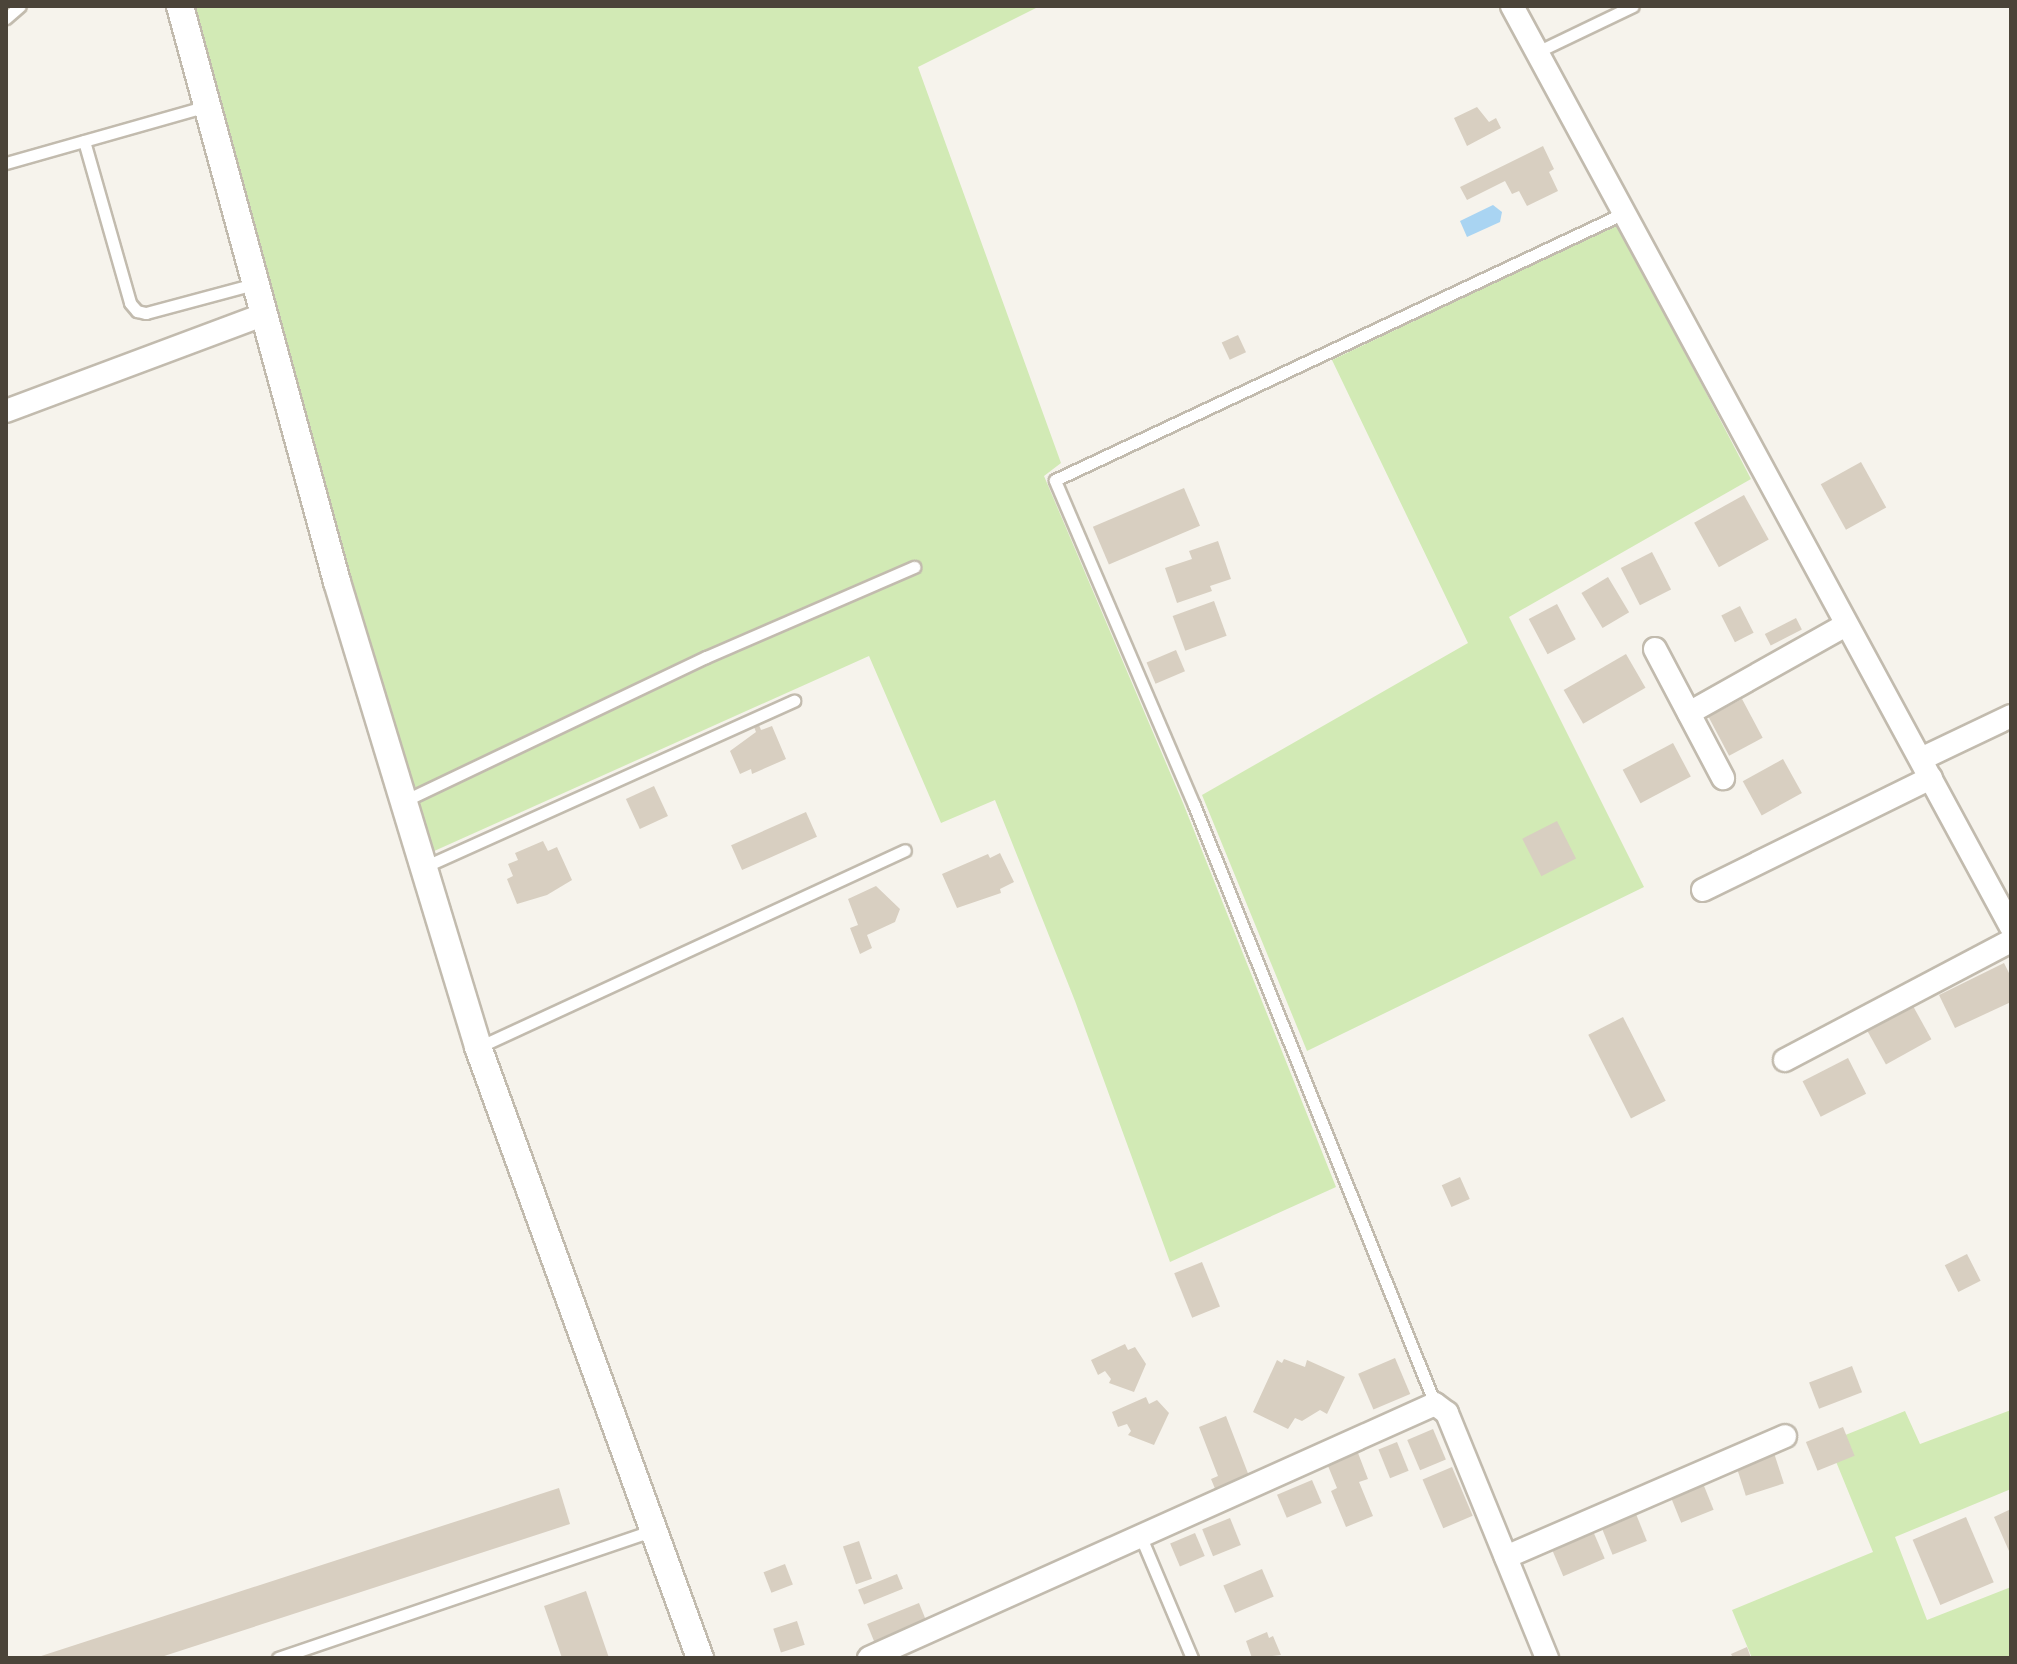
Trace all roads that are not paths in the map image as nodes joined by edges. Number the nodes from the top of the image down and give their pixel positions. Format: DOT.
graph roads {
  1 [pos="20,6"];
  2 [pos="180,6"];
  3 [pos="1512,6"];
  4 [pos="1633,6"];
  5 [pos="6,18"];
  6 [pos="1537,52"];
  7 [pos="208,106"];
  8 [pos="84,141"];
  9 [pos="6,163"];
  10 [pos="1624,213"];
  11 [pos="254,284"];
  12 [pos="263,315"];
  13 [pos="6,411"];
  14 [pos="914,567"];
  15 [pos="1846,625"];
  16 [pos="1655,649"];
  17 [pos="794,701"];
  18 [pos="1689,713"];
  19 [pos="2011,716"];
  20 [pos="1926,768"];
  21 [pos="1723,778"];
  22 [pos="403,801"];
  23 [pos="905,850"];
  24 [pos="423,867"];
  25 [pos="1703,890"];
  26 [pos="2011,927"];
  27 [pos="2011,941"];
  28 [pos="478,1047"];
  29 [pos="1785,1060"];
  30 [pos="1435,1404"];
  31 [pos="1785,1436"];
  32 [pos="653,1530"];
  33 [pos="1140,1534"];
  34 [pos="1506,1557"];
  35 [pos="278,1658"];
  36 [pos="700,1658"];
  37 [pos="869,1658"];
  38 [pos="1192,1658"];
  39 [pos="1547,1658"];
  1 -- 5 [label="lane"];
  2 -- 7 [label="street"];
  3 -- 6 [label="street"];
  4 -- 6 [label="lane"];
  6 -- 10 [label="street"];
  7 -- 8 [label="lane"];
  7 -- 11 [label="street"];
  8 -- 9 [label="lane"];
  8 -- 11 [label="lane"];
  10 -- 15 [label="street"];
  10 -- 30 [label="lane"];
  11 -- 12 [label="street"];
  12 -- 13 [label="street"];
  12 -- 22 [label="street"];
  14 -- 22 [label="lane"];
  15 -- 18 [label="street"];
  15 -- 20 [label="street"];
  16 -- 18 [label="street"];
  17 -- 24 [label="lane"];
  18 -- 21 [label="street"];
  19 -- 20 [label="street"];
  20 -- 25 [label="street"];
  20 -- 26 [label="street"];
  22 -- 24 [label="street"];
  23 -- 28 [label="lane"];
  24 -- 28 [label="street"];
  27 -- 29 [label="street"];
  28 -- 32 [label="street"];
  30 -- 33 [label="street"];
  30 -- 34 [label="street"];
  31 -- 34 [label="street"];
  32 -- 35 [label="lane"];
  32 -- 36 [label="street"];
  33 -- 37 [label="street"];
  33 -- 38 [label="lane"];
  34 -- 39 [label="street"];
}
